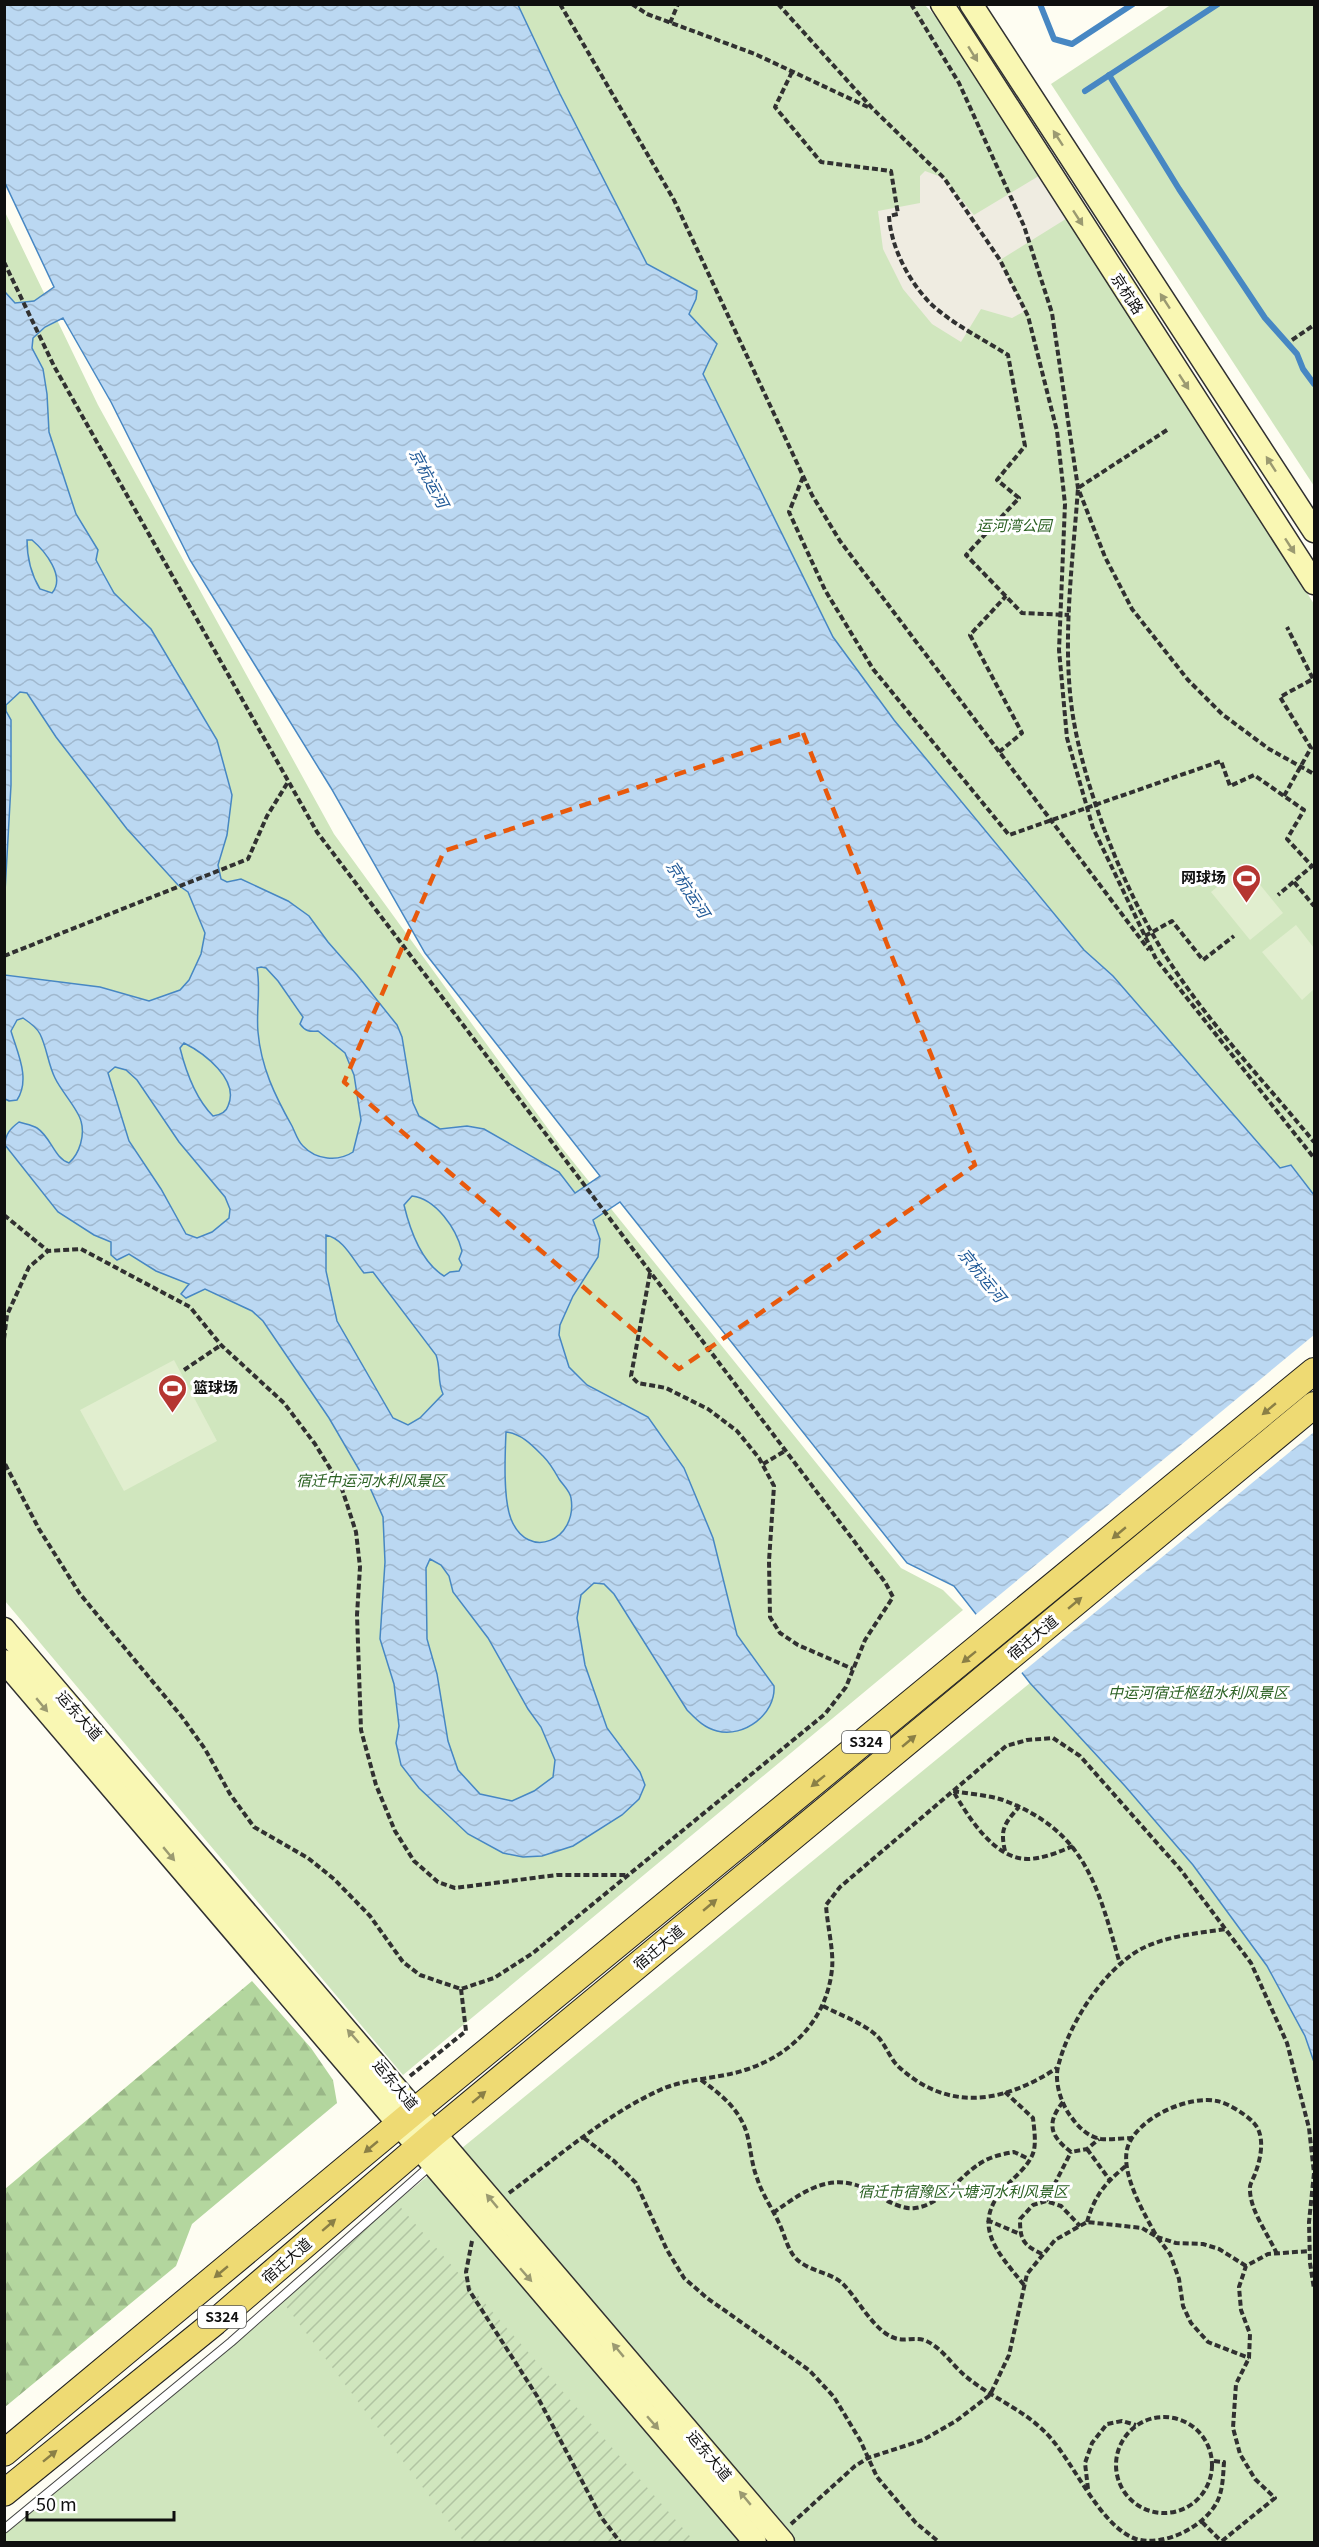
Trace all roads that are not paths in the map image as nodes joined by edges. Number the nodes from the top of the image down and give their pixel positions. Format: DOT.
graph roads {
  1 [pos="942,4"];
  2 [pos="970,4"];
  3 [pos="1314,531"];
  4 [pos="1314,583"];
  5 [pos="1314,1371"];
  6 [pos="1314,1405"];
  7 [pos="4,1629"];
  8 [pos="4,1661"];
  9 [pos="408,2117"];
  10 [pos="428,2149"];
  11 [pos="485,2210"];
  12 [pos="4,2453"];
  13 [pos="4,2493"];
  14 [pos="4,2529"];
  15 [pos="780,2540"];
  16 [pos="755,2542"];
  1 -- 4 [label="main road, 京杭路, one-way"];
  3 -- 2 [label="main road, 京杭路, one-way"];
  5 -- 9 [label="main road, 宿迁大道 / S324, one-way"];
  10 -- 6 [label="main road, 宿迁大道 / S324, one-way"];
  9 -- 7 [label="main road, 运东大道, one-way"];
  8 -- 9 [label="main road, 运东大道, one-way"];
  9 -- 10 [label="main road, 运东大道"];
  9 -- 12 [label="main road, 宿迁大道 / S324, one-way"];
  11 -- 10 [label="main road, 运东大道, one-way"];
  10 -- 11 [label="main road, 运东大道"];
  13 -- 10 [label="main road, 宿迁大道 / S324, one-way"];
  10 -- 14 [label="lane"];
  15 -- 11 [label="main road, 运东大道, one-way"];
  11 -- 16 [label="main road, 运东大道, one-way"];
}
